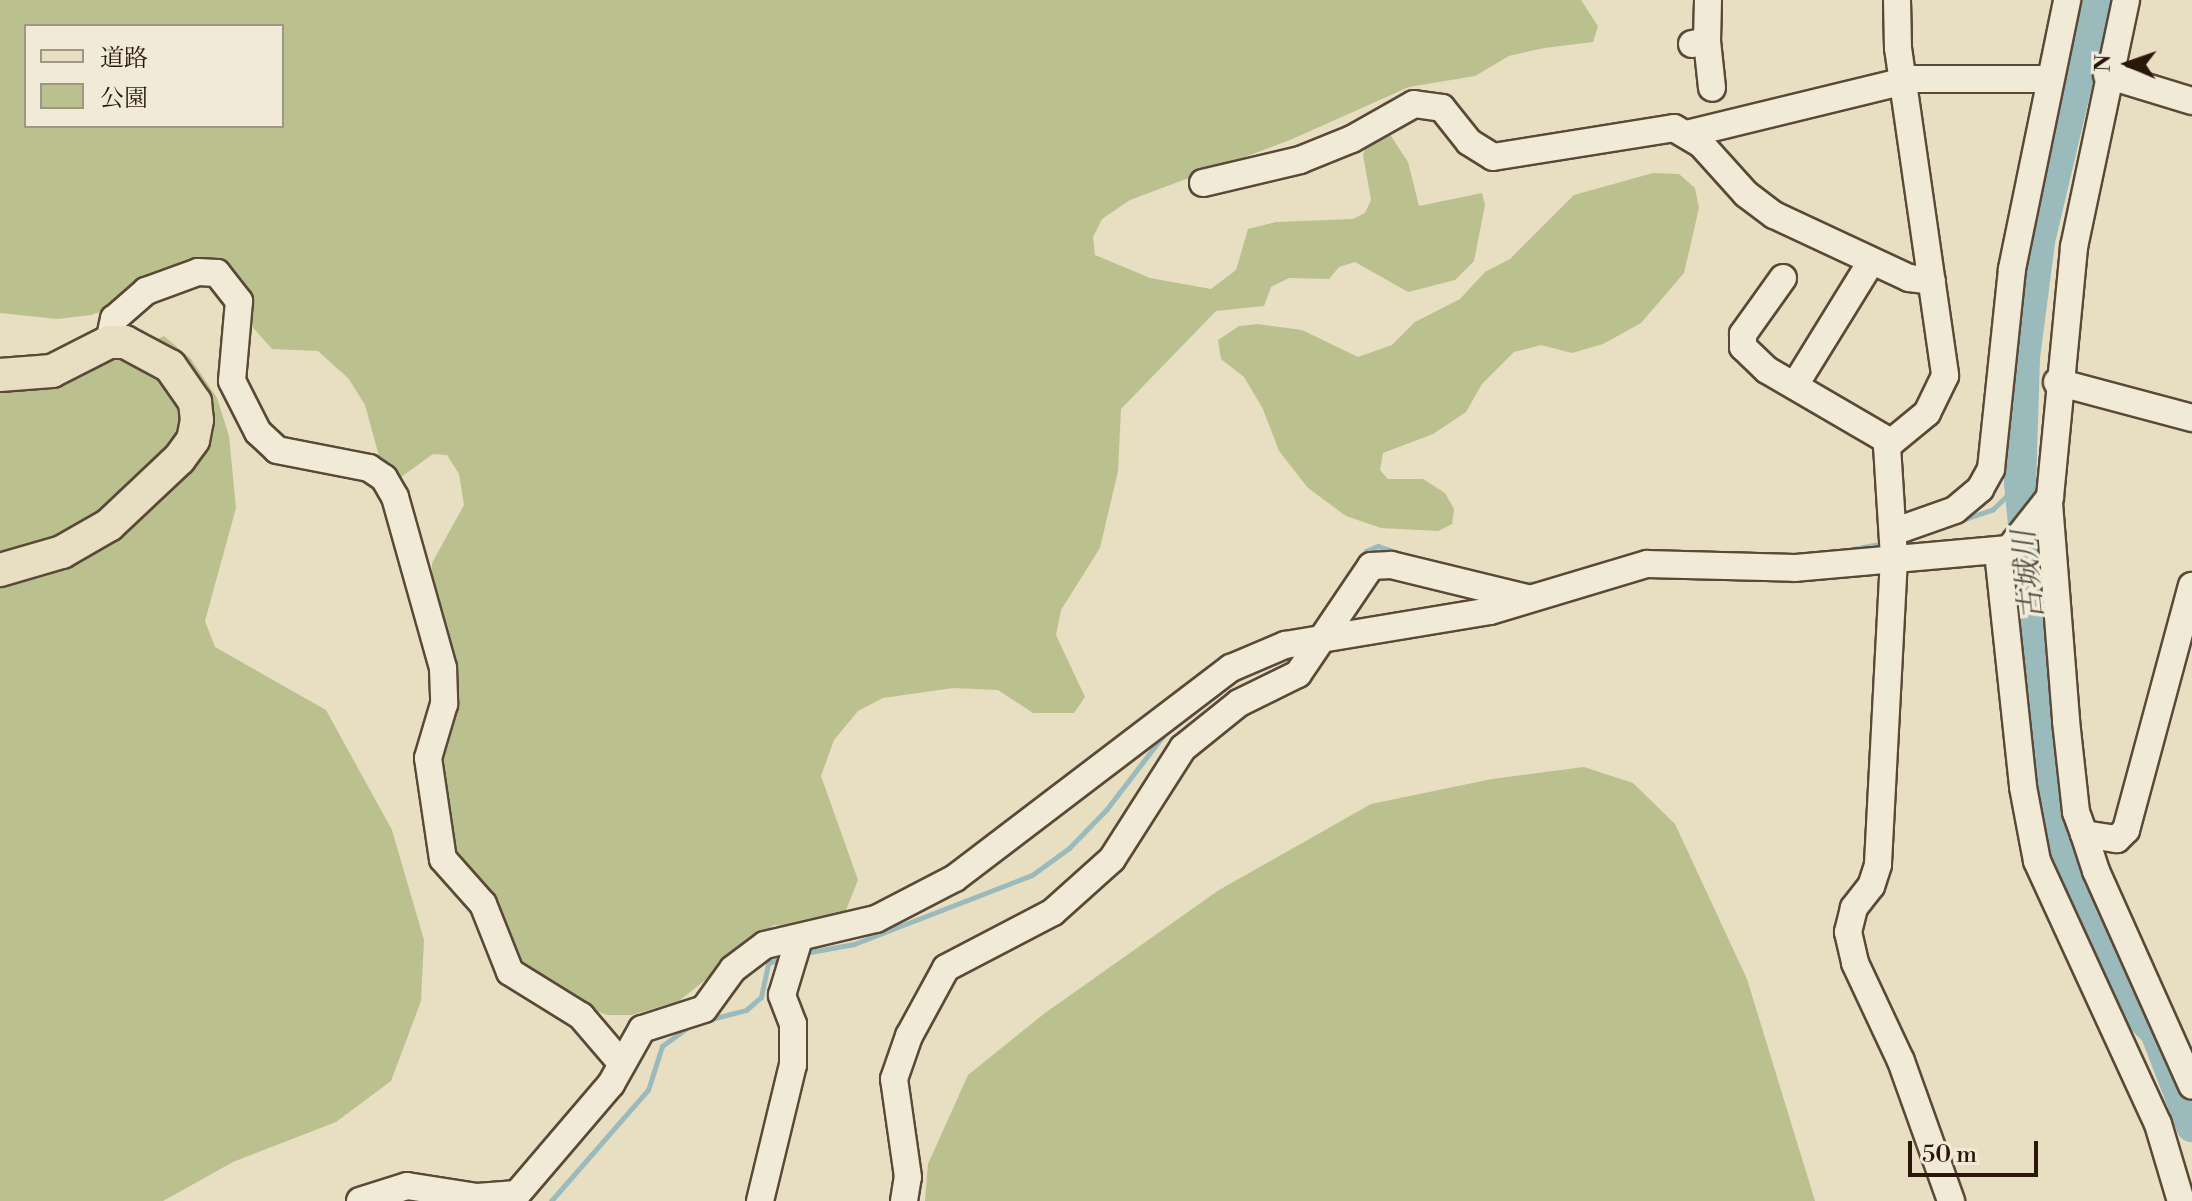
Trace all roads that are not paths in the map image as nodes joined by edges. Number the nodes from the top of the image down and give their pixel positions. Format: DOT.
graph roads {
  1 [pos="1708,0"];
  2 [pos="1897,0"];
  3 [pos="2067,0"];
  4 [pos="2126,0"];
  5 [pos="2107,75"];
  6 [pos="2049,79"];
  7 [pos="1903,82"];
  8 [pos="1712,88"];
  9 [pos="2192,101"];
  10 [pos="1687,134"];
  11 [pos="1203,183"];
  12 [pos="1871,262"];
  13 [pos="1783,278"];
  14 [pos="1932,281"];
  15 [pos="109,342"];
  16 [pos="0,375"];
  17 [pos="2057,382"];
  18 [pos="1795,385"];
  19 [pos="2191,414"];
  20 [pos="1889,441"];
  21 [pos="2046,506"];
  22 [pos="1894,544"];
  23 [pos="2004,551"];
  24 [pos="0,570"];
  25 [pos="2192,586"];
  26 [pos="1533,600"];
  27 [pos="1314,639"];
  28 [pos="2084,834"];
  29 [pos="799,939"];
  30 [pos="622,1064"];
  31 [pos="2192,1086"];
  32 [pos="360,1201"];
  33 [pos="760,1201"];
  34 [pos="904,1201"];
  35 [pos="1951,1201"];
  36 [pos="2181,1201"];
  1 -- 8 [label="street"];
  2 -- 7 [label="street"];
  3 -- 6 [label="street"];
  4 -- 5 [label="street"];
  5 -- 9 [label="street"];
  5 -- 17 [label="street"];
  6 -- 7 [label="street"];
  6 -- 22 [label="street"];
  7 -- 10 [label="street"];
  7 -- 14 [label="street"];
  10 -- 11 [label="street"];
  10 -- 12 [label="street"];
  12 -- 14 [label="street"];
  12 -- 18 [label="street"];
  13 -- 18 [label="street"];
  14 -- 20 [label="street"];
  15 -- 16 [label="main road"];
  15 -- 24 [label="main road"];
  15 -- 30 [label="street"];
  17 -- 19 [label="street"];
  17 -- 21 [label="street"];
  18 -- 20 [label="street"];
  20 -- 22 [label="street"];
  21 -- 23 [label="street"];
  21 -- 28 [label="street"];
  22 -- 23 [label="street"];
  22 -- 26 [label="street"];
  22 -- 35 [label="street"];
  23 -- 36 [label="street"];
  25 -- 28 [label="street"];
  26 -- 27 [label="street"];
  26 -- 27 [label="street"];
  27 -- 29 [label="street"];
  27 -- 34 [label="street"];
  28 -- 31 [label="street"];
  29 -- 30 [label="street"];
  29 -- 33 [label="street"];
  30 -- 32 [label="street"];
}
